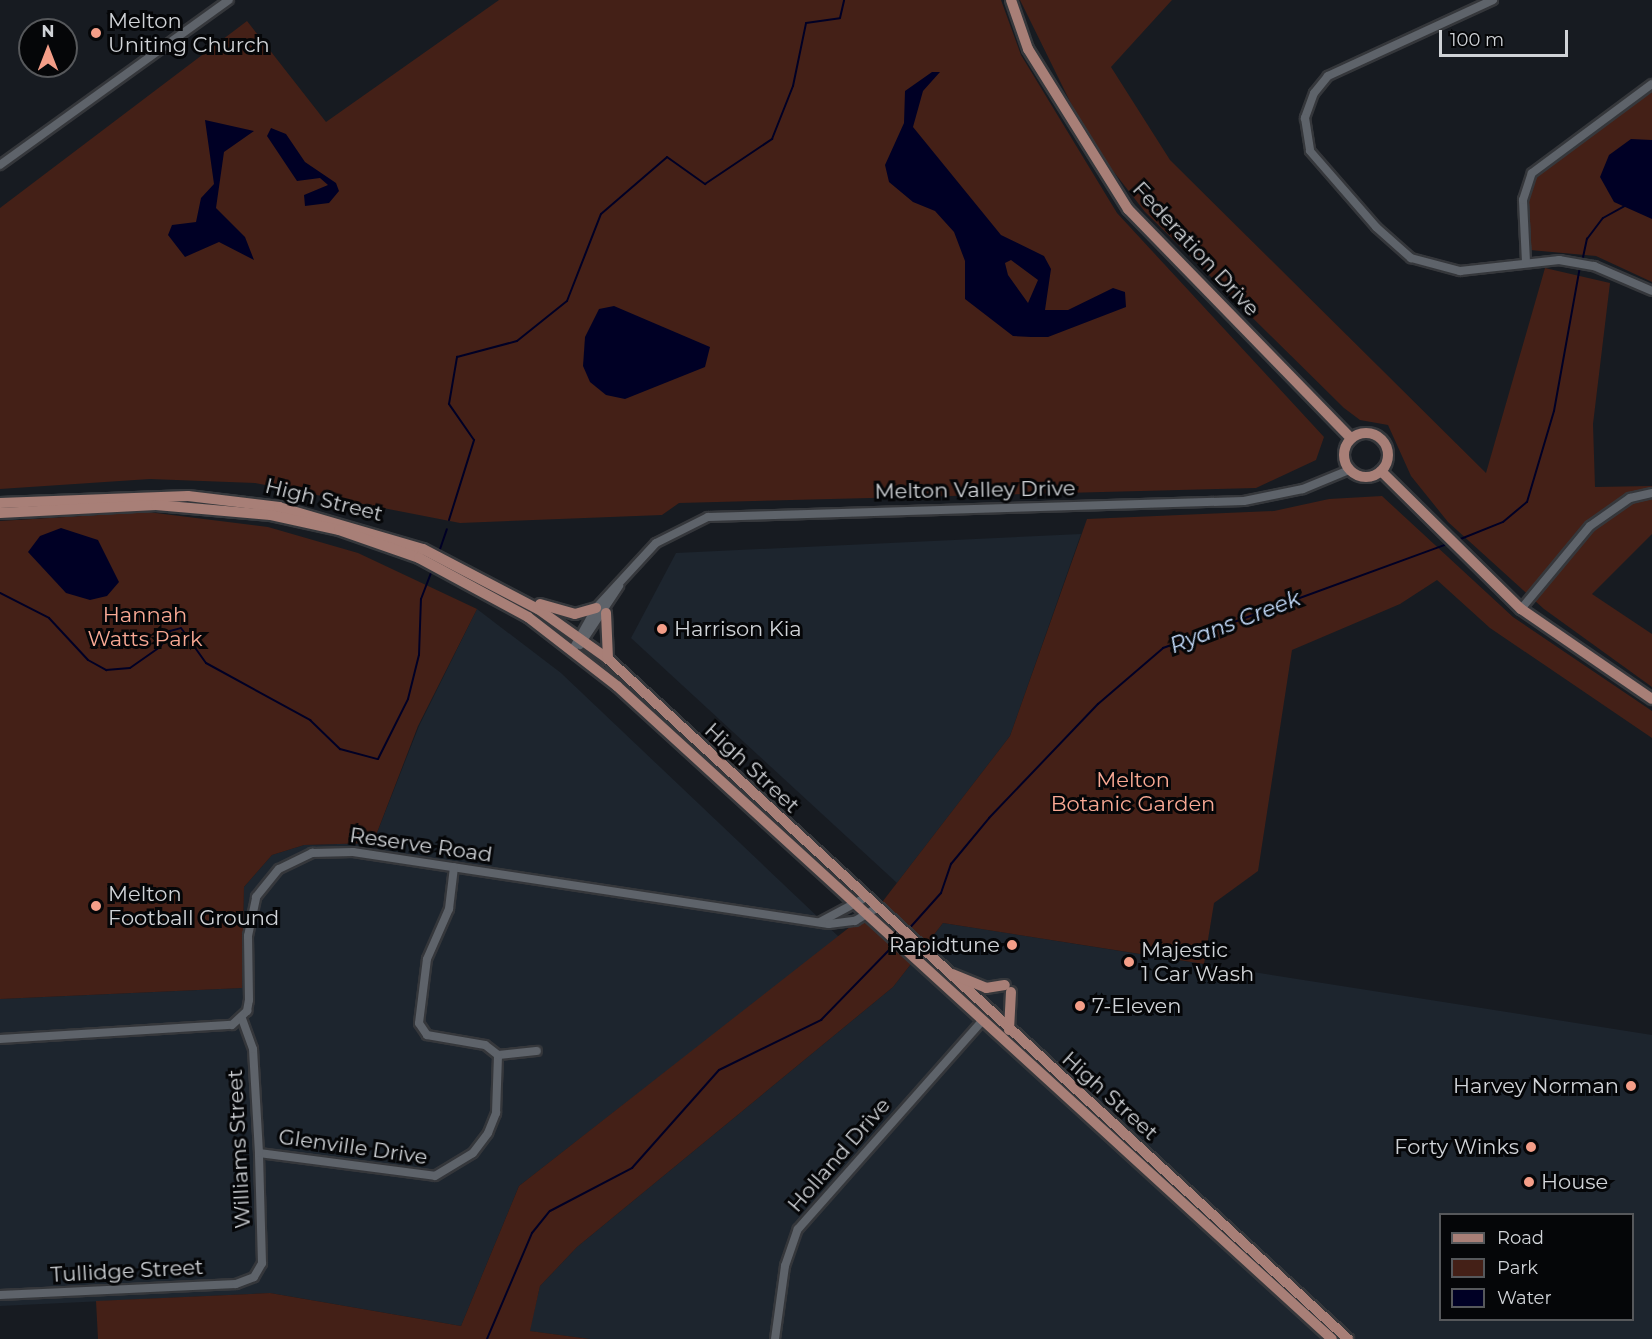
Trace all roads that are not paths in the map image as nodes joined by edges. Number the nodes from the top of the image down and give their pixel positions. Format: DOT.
graph roads {
  1 [pos="229,0"];
  2 [pos="1011,0"];
  3 [pos="1493,0"];
  4 [pos="1652,84"];
  5 [pos="0,165"];
  6 [pos="1526,262"];
  7 [pos="1652,291"];
  8 [pos="1351,438"];
  9 [pos="1349,470"];
  10 [pos="1381,471"];
  11 [pos="1652,493"];
  12 [pos="0,503"];
  13 [pos="0,513"];
  14 [pos="421,554"];
  15 [pos="442,563"];
  16 [pos="498,586"];
  17 [pos="1521,609"];
  18 [pos="601,611"];
  19 [pos="582,638"];
  20 [pos="573,649"];
  21 [pos="608,659"];
  22 [pos="1652,699"];
  23 [pos="454,867"];
  24 [pos="865,898"];
  25 [pos="854,906"];
  26 [pos="875,909"];
  27 [pos="864,917"];
  28 [pos="820,922"];
  29 [pos="943,971"];
  30 [pos="986,1017"];
  31 [pos="242,1018"];
  32 [pos="1009,1031"];
  33 [pos="0,1039"];
  34 [pos="537,1051"];
  35 [pos="498,1054"];
  36 [pos="259,1152"];
  37 [pos="254,1277"];
  38 [pos="0,1295"];
  39 [pos="775,1339"];
  40 [pos="1332,1339"];
  41 [pos="1348,1339"];
  1 -- 5 [label="street"];
  2 -- 8 [label="main road, Federation Drive"];
  3 -- 6 [label="street"];
  4 -- 6 [label="street"];
  6 -- 7 [label="street"];
  8 -- 9 [label="main road"];
  8 -- 10 [label="main road"];
  9 -- 10 [label="main road"];
  9 -- 18 [label="street, Melton Valley Drive"];
  10 -- 17 [label="main road"];
  11 -- 17 [label="street"];
  12 -- 14 [label="main road, High Street"];
  13 -- 14 [label="main road, High Street"];
  14 -- 15 [label="main road, High Street"];
  15 -- 16 [label="main road, High Street"];
  15 -- 20 [label="main road, High Street"];
  16 -- 18 [label="main road"];
  16 -- 19 [label="main road, High Street"];
  17 -- 22 [label="main road"];
  18 -- 19 [label="street, Melton Valley Drive"];
  18 -- 21 [label="main road"];
  19 -- 20 [label="street, Melton Valley Drive"];
  19 -- 21 [label="main road, High Street"];
  20 -- 25 [label="main road, High Street"];
  21 -- 24 [label="main road, High Street"];
  23 -- 28 [label="street, Reserve Road"];
  23 -- 31 [label="street, Reserve Road"];
  23 -- 35 [label="street"];
  24 -- 25 [label="street"];
  24 -- 26 [label="main road, High Street"];
  25 -- 27 [label="main road, High Street"];
  25 -- 28 [label="street"];
  26 -- 27 [label="street, Reserve Road"];
  26 -- 29 [label="main road, High Street"];
  27 -- 28 [label="street, Reserve Road"];
  27 -- 30 [label="main road, High Street"];
  29 -- 30 [label="main road, High Street"];
  29 -- 32 [label="main road"];
  30 -- 32 [label="main road, High Street"];
  30 -- 39 [label="street, Holland Drive"];
  30 -- 40 [label="main road, High Street"];
  31 -- 33 [label="street"];
  31 -- 36 [label="street, Williams Street"];
  32 -- 41 [label="main road, High Street"];
  34 -- 35 [label="street"];
  35 -- 36 [label="street, Glenville Drive"];
  36 -- 37 [label="street, Williams Street"];
  37 -- 38 [label="street, Tullidge Street"];
}
